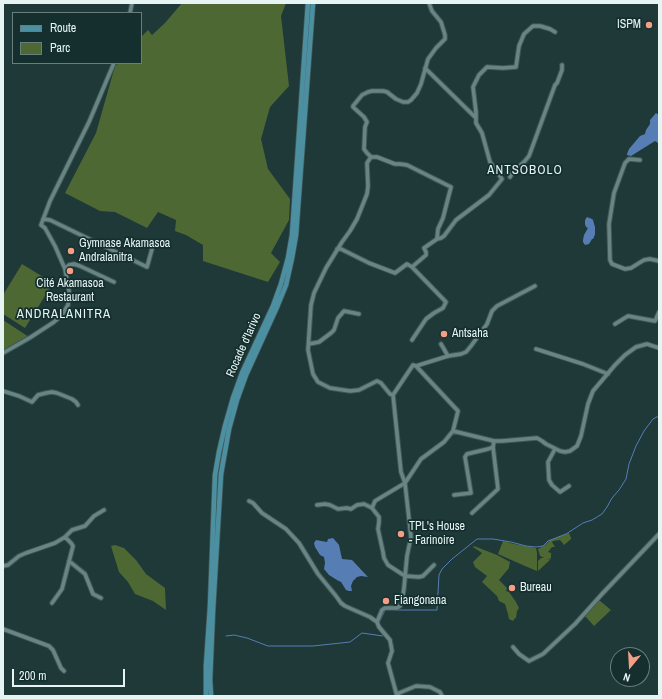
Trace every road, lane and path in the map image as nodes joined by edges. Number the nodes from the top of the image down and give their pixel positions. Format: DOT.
graph roads {
  1 [pos="308,3"];
  2 [pos="313,3"];
  3 [pos="429,3"];
  4 [pos="556,32"];
  5 [pos="114,64"];
  6 [pos="562,65"];
  7 [pos="425,68"];
  8 [pos="476,118"];
  9 [pos="370,157"];
  10 [pos="640,160"];
  11 [pos="510,177"];
  12 [pos="43,219"];
  13 [pos="437,239"];
  14 [pos="152,249"];
  15 [pos="337,250"];
  16 [pos="659,261"];
  17 [pos="412,267"];
  18 [pos="65,268"];
  19 [pos="114,282"];
  20 [pos="535,286"];
  21 [pos="659,312"];
  22 [pos="359,314"];
  23 [pos="616,324"];
  24 [pos="412,340"];
  25 [pos="309,344"];
  26 [pos="441,344"];
  27 [pos="659,348"];
  28 [pos="536,349"];
  29 [pos="3,353"];
  30 [pos="448,356"];
  31 [pos="416,366"];
  32 [pos="608,374"];
  33 [pos="3,391"];
  34 [pos="393,395"];
  35 [pos="78,405"];
  36 [pos="453,431"];
  37 [pos="494,441"];
  38 [pos="493,447"];
  39 [pos="555,449"];
  40 [pos="405,483"];
  41 [pos="569,486"];
  42 [pos="454,495"];
  43 [pos="248,501"];
  44 [pos="318,506"];
  45 [pos="372,508"];
  46 [pos="104,510"];
  47 [pos="472,513"];
  48 [pos="659,534"];
  49 [pos="65,537"];
  50 [pos="69,561"];
  51 [pos="434,565"];
  52 [pos="3,566"];
  53 [pos="405,576"];
  54 [pos="101,598"];
  55 [pos="52,603"];
  56 [pos="377,622"];
  57 [pos="3,629"];
  58 [pos="513,648"];
  59 [pos="64,671"];
  60 [pos="206,696"];
  61 [pos="211,696"];
  62 [pos="442,696"];
  1 -- 60 [label="main road, Rocade d'Iarivo"];
  2 -- 61 [label="main road, Rocade d'Iarivo"];
  3 -- 7 [label="street"];
  4 -- 8 [label="street"];
  5 -- 12 [label="street"];
  6 -- 11 [label="street"];
  7 -- 8 [label="street"];
  7 -- 9 [label="street"];
  8 -- 13 [label="street"];
  9 -- 13 [label="street"];
  9 -- 15 [label="street"];
  10 -- 16 [label="street"];
  12 -- 14 [label="street"];
  12 -- 18 [label="street"];
  13 -- 17 [label="street"];
  15 -- 17 [label="street"];
  15 -- 25 [label="street"];
  17 -- 24 [label="street"];
  18 -- 19 [label="street"];
  18 -- 29 [label="street"];
  20 -- 30 [label="street"];
  21 -- 23 [label="street"];
  22 -- 25 [label="street"];
  25 -- 34 [label="street"];
  26 -- 30 [label="street"];
  27 -- 32 [label="street"];
  28 -- 32 [label="street"];
  30 -- 31 [label="street"];
  31 -- 34 [label="street"];
  31 -- 36 [label="street"];
  32 -- 39 [label="street"];
  33 -- 35 [label="street"];
  34 -- 40 [label="street"];
  36 -- 37 [label="street"];
  36 -- 40 [label="street"];
  37 -- 38 [label="street"];
  37 -- 39 [label="street"];
  38 -- 42 [label="street"];
  38 -- 47 [label="street"];
  39 -- 41 [label="street"];
  40 -- 45 [label="street"];
  40 -- 53 [label="street"];
  43 -- 56 [label="street"];
  44 -- 45 [label="street"];
  45 -- 53 [label="street"];
  46 -- 49 [label="street"];
  48 -- 58 [label="street"];
  49 -- 50 [label="street"];
  49 -- 52 [label="street"];
  50 -- 54 [label="street"];
  50 -- 55 [label="street"];
  51 -- 53 [label="street"];
  53 -- 56 [label="street"];
  56 -- 62 [label="street"];
  57 -- 59 [label="street"];
}
